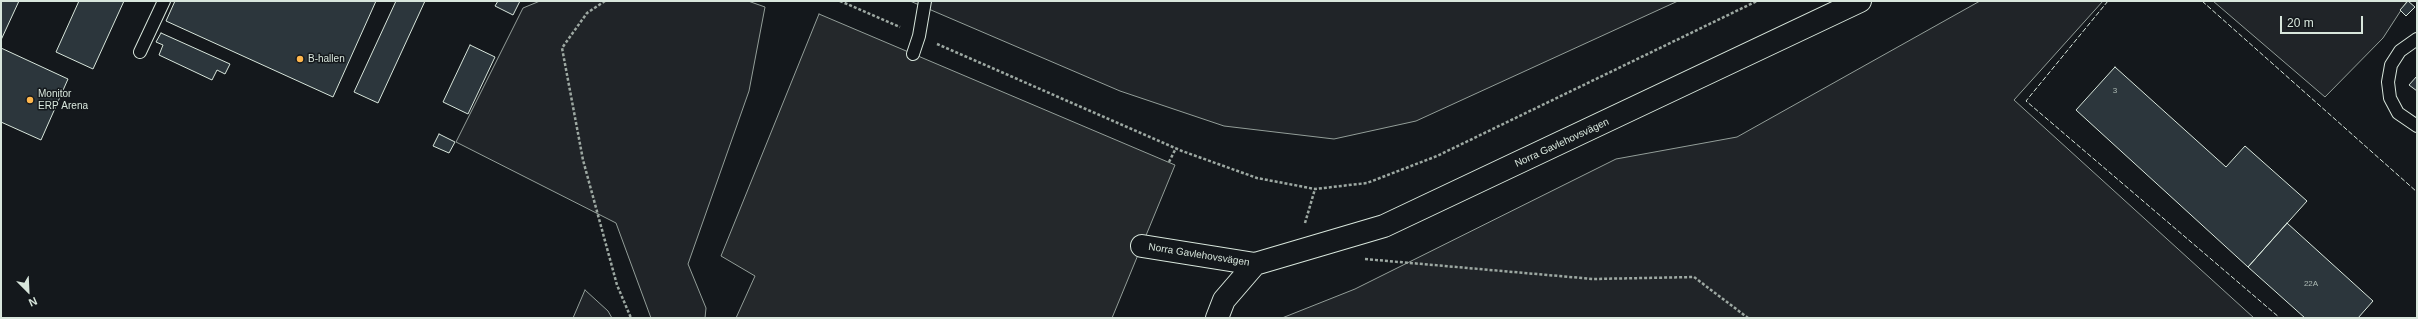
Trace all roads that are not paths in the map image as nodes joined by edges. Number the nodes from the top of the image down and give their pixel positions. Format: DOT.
graph roads {
  1 [pos="164,1"];
  2 [pos="925,1"];
  3 [pos="1860,1"];
  4 [pos="2417,39"];
  5 [pos="140,52"];
  6 [pos="914,54"];
  7 [pos="2417,126"];
  8 [pos="1142,246"];
  9 [pos="1256,264"];
  10 [pos="1217,318"];
  1 -- 5 [label="lane"];
  2 -- 6 [label="lane"];
  3 -- 9 [label="street, Norra Gavlehovsvägen"];
  4 -- 7 [label="lane"];
  8 -- 9 [label="street, Norra Gavlehovsvägen"];
  9 -- 10 [label="street, Norra Gavlehovsvägen"];
}
